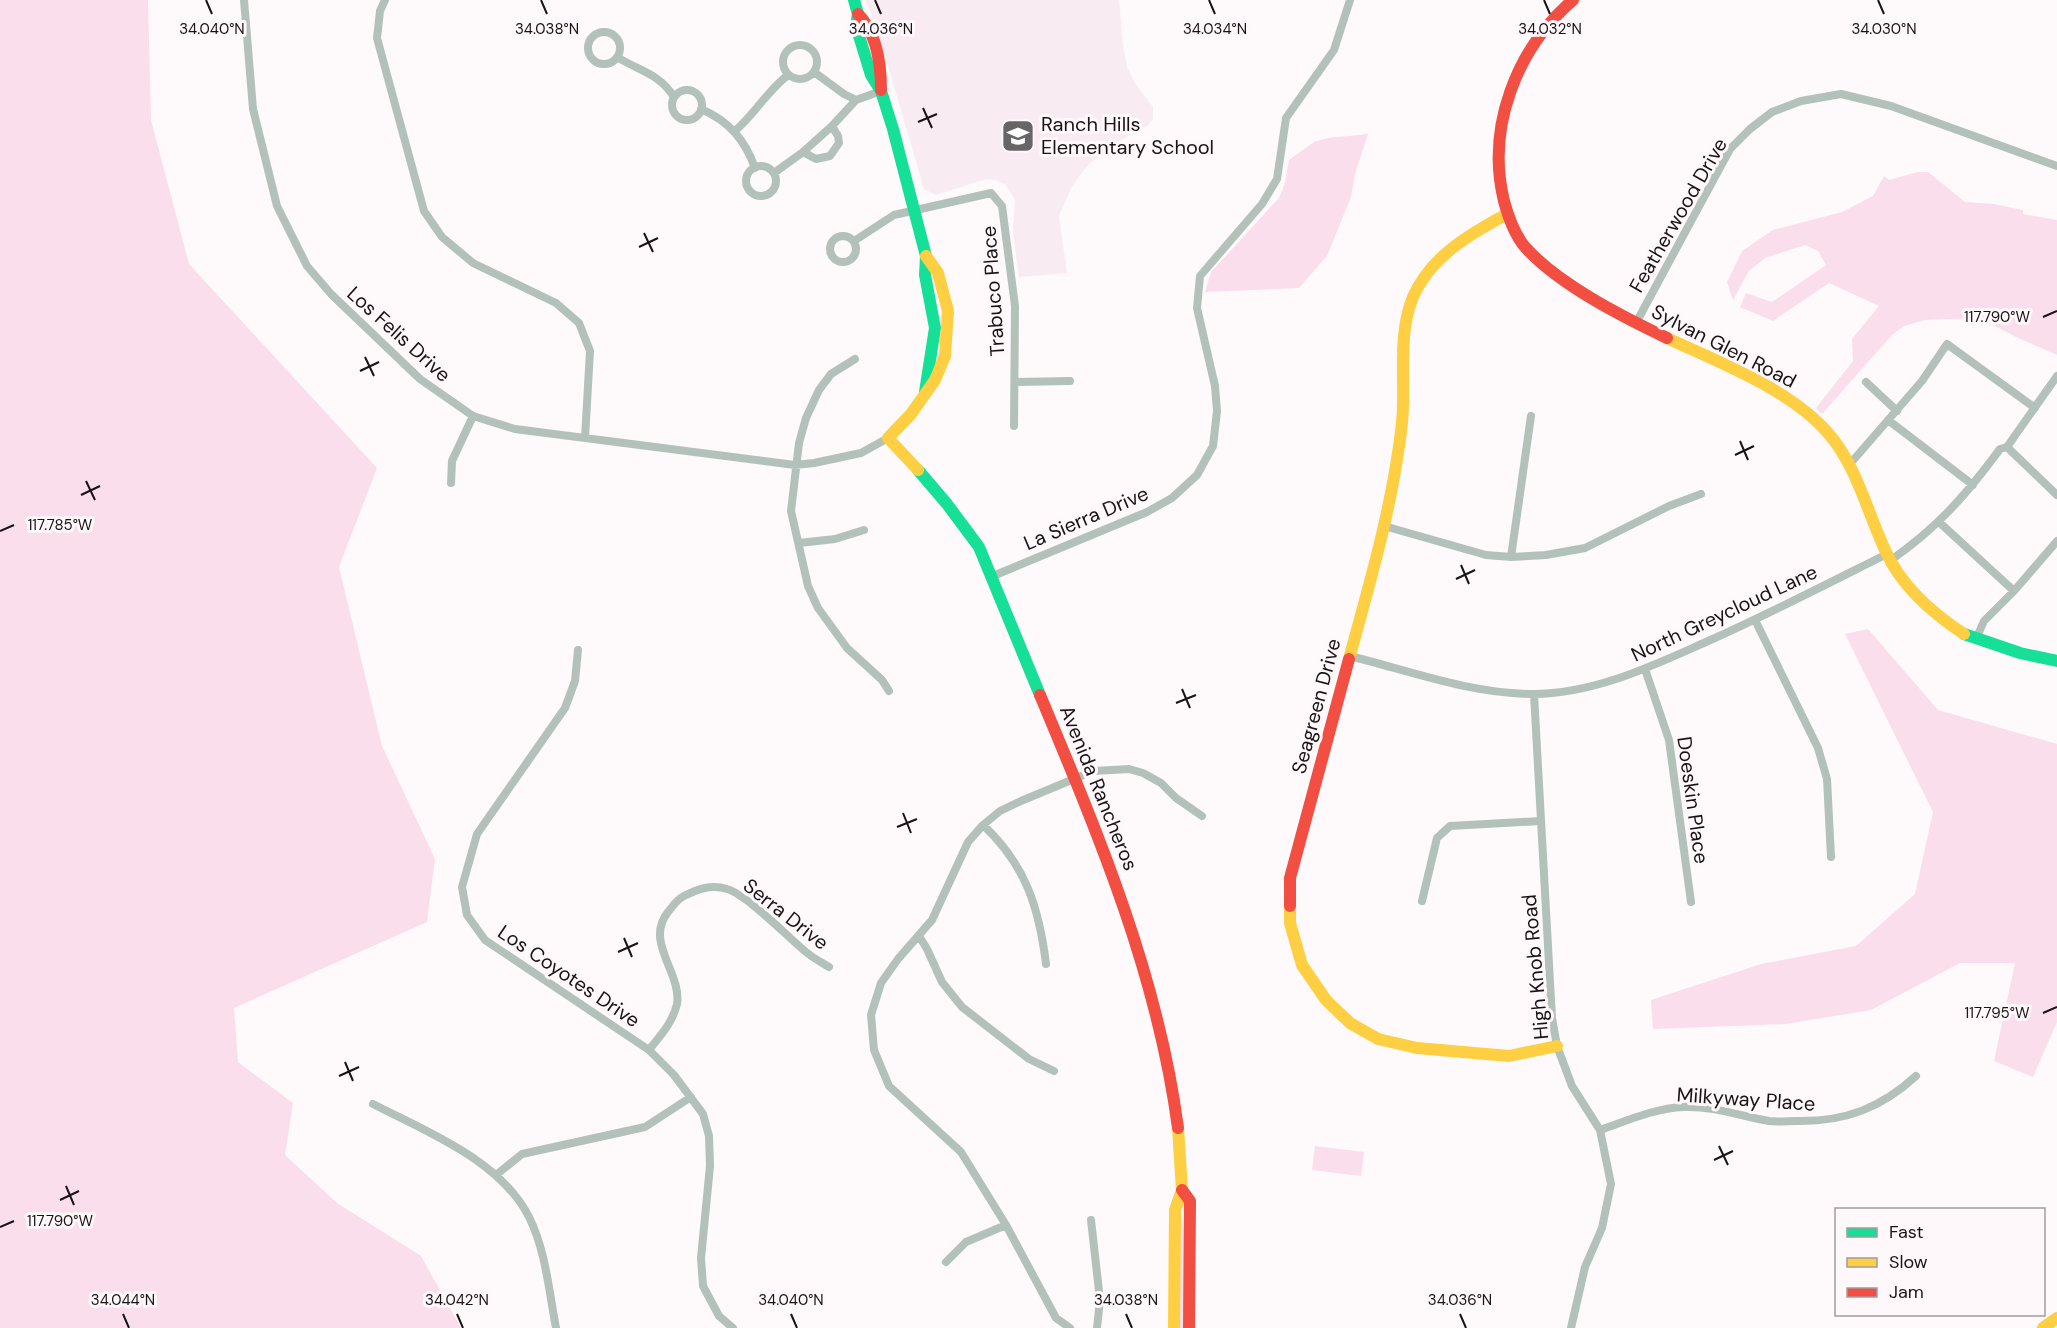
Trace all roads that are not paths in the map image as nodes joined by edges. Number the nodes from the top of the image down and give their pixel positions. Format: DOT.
graph roads {
  1 [pos="244,0"];
  2 [pos="385,0"];
  3 [pos="854,0"];
  4 [pos="1350,0"];
  5 [pos="1573,0"];
  6 [pos="618,57"];
  7 [pos="814,72"];
  8 [pos="788,75"];
  9 [pos="881,92"];
  10 [pos="674,97"];
  11 [pos="856,100"];
  12 [pos="701,109"];
  13 [pos="832,126"];
  14 [pos="735,131"];
  15 [pos="803,152"];
  16 [pos="2057,166"];
  17 [pos="755,168"];
  18 [pos="774,173"];
  19 [pos="914,210"];
  20 [pos="1507,214"];
  21 [pos="854,241"];
  22 [pos="1636,323"];
  23 [pos="855,359"];
  24 [pos="2057,376"];
  25 [pos="1070,381"];
  26 [pos="1015,382"];
  27 [pos="1866,382"];
  28 [pos="2034,408"];
  29 [pos="1897,411"];
  30 [pos="473,416"];
  31 [pos="1531,416"];
  32 [pos="1888,420"];
  33 [pos="1014,426"];
  34 [pos="585,438"];
  35 [pos="888,438"];
  36 [pos="2007,447"];
  37 [pos="795,465"];
  38 [pos="1849,465"];
  39 [pos="451,483"];
  40 [pos="1973,485"];
  41 [pos="1701,494"];
  42 [pos="2057,495"];
  43 [pos="1940,522"];
  44 [pos="1384,526"];
  45 [pos="864,530"];
  46 [pos="799,543"];
  47 [pos="2056,544"];
  48 [pos="1511,557"];
  49 [pos="1889,557"];
  50 [pos="993,576"];
  51 [pos="2014,591"];
  52 [pos="1755,620"];
  53 [pos="1976,639"];
  54 [pos="578,650"];
  55 [pos="1350,656"];
  56 [pos="2057,661"];
  57 [pos="1646,669"];
  58 [pos="889,691"];
  59 [pos="1534,694"];
  60 [pos="1076,779"];
  61 [pos="1202,816"];
  62 [pos="1541,820"];
  63 [pos="983,825"];
  64 [pos="1832,857"];
  65 [pos="1422,901"];
  66 [pos="1691,902"];
  67 [pos="919,936"];
  68 [pos="1046,964"];
  69 [pos="829,967"];
  70 [pos="1557,1046"];
  71 [pos="649,1050"];
  72 [pos="1054,1071"];
  73 [pos="1916,1076"];
  74 [pos="691,1097"];
  75 [pos="373,1104"];
  76 [pos="1600,1130"];
  77 [pos="496,1175"];
  78 [pos="1182,1190"];
  79 [pos="1091,1220"];
  80 [pos="1006,1225"];
  81 [pos="946,1262"];
  82 [pos="2057,1318"];
  83 [pos="556,1328"];
  84 [pos="733,1328"];
  85 [pos="1070,1328"];
  86 [pos="1097,1328"];
  87 [pos="1174,1328"];
  88 [pos="1189,1328"];
  89 [pos="1571,1328"];
  90 [pos="2043,1328"];
  1 -- 30 [label="street, Los Felis Drive"];
  2 -- 34 [label="street"];
  3 -- 9 [label="street"];
  4 -- 50 [label="street, La Sierra Drive"];
  5 -- 20 [label="street, Sylvan Glen Road"];
  6 -- 10 [label="street"];
  7 -- 8 [label="street"];
  7 -- 8 [label="street"];
  7 -- 11 [label="street"];
  8 -- 14 [label="street"];
  9 -- 11 [label="street"];
  9 -- 19 [label="street"];
  10 -- 12 [label="street"];
  10 -- 12 [label="street"];
  11 -- 13 [label="street"];
  12 -- 14 [label="street"];
  13 -- 15 [label="street"];
  13 -- 15 [label="street"];
  14 -- 17 [label="street"];
  15 -- 18 [label="street"];
  16 -- 22 [label="street, Featherwood Drive"];
  17 -- 18 [label="street"];
  17 -- 18 [label="street"];
  19 -- 21 [label="street"];
  19 -- 26 [label="street, Trabuco Place"];
  19 -- 35 [label="street"];
  20 -- 22 [label="street, Sylvan Glen Road"];
  20 -- 44 [label="street, Seagreen Drive"];
  22 -- 38 [label="street, Sylvan Glen Road"];
  23 -- 37 [label="street"];
  24 -- 28 [label="street, North Greycloud Lane"];
  25 -- 26 [label="street"];
  26 -- 33 [label="street, Trabuco Place"];
  27 -- 29 [label="street"];
  28 -- 29 [label="street"];
  28 -- 36 [label="street, North Greycloud Lane"];
  29 -- 32 [label="street"];
  30 -- 34 [label="street, Los Felis Drive"];
  30 -- 39 [label="street"];
  31 -- 48 [label="street"];
  32 -- 38 [label="street"];
  32 -- 40 [label="street"];
  34 -- 37 [label="street, Los Felis Drive"];
  35 -- 37 [label="street, Los Felis Drive"];
  35 -- 50 [label="street, Avenida Rancheros"];
  36 -- 40 [label="street, North Greycloud Lane"];
  36 -- 42 [label="street"];
  37 -- 46 [label="street"];
  38 -- 49 [label="street, Sylvan Glen Road"];
  40 -- 43 [label="street, North Greycloud Lane"];
  41 -- 48 [label="street"];
  43 -- 49 [label="street, North Greycloud Lane"];
  43 -- 51 [label="street"];
  44 -- 48 [label="street"];
  44 -- 55 [label="street, Seagreen Drive"];
  45 -- 46 [label="street"];
  46 -- 58 [label="street"];
  47 -- 51 [label="street"];
  49 -- 52 [label="street, North Greycloud Lane"];
  49 -- 53 [label="street, Sylvan Glen Road"];
  50 -- 60 [label="street, Avenida Rancheros"];
  51 -- 53 [label="street"];
  52 -- 57 [label="street, North Greycloud Lane"];
  52 -- 64 [label="street"];
  53 -- 56 [label="street, Sylvan Glen Road"];
  54 -- 71 [label="street, Los Coyotes Drive"];
  55 -- 59 [label="street, North Greycloud Lane"];
  55 -- 70 [label="street, Seagreen Drive"];
  57 -- 59 [label="street, North Greycloud Lane"];
  57 -- 66 [label="street, Doeskin Place"];
  59 -- 62 [label="street, High Knob Road"];
  60 -- 61 [label="street"];
  60 -- 63 [label="street"];
  60 -- 78 [label="street, Avenida Rancheros"];
  62 -- 65 [label="street"];
  62 -- 70 [label="street, High Knob Road"];
  63 -- 67 [label="street"];
  63 -- 68 [label="street"];
  67 -- 72 [label="street"];
  67 -- 80 [label="street"];
  69 -- 71 [label="street, Serra Drive"];
  70 -- 76 [label="street, High Knob Road"];
  71 -- 74 [label="street, Los Coyotes Drive"];
  73 -- 76 [label="street, Milkyway Place"];
  74 -- 77 [label="street"];
  74 -- 84 [label="street, Los Coyotes Drive"];
  75 -- 77 [label="street"];
  76 -- 89 [label="street, High Knob Road"];
  77 -- 83 [label="street"];
  78 -- 87 [label="street, Avenida Rancheros"];
  78 -- 88 [label="street, Avenida Rancheros"];
  79 -- 86 [label="street"];
  80 -- 81 [label="street"];
  80 -- 85 [label="street"];
  82 -- 90 [label="street"];
}
